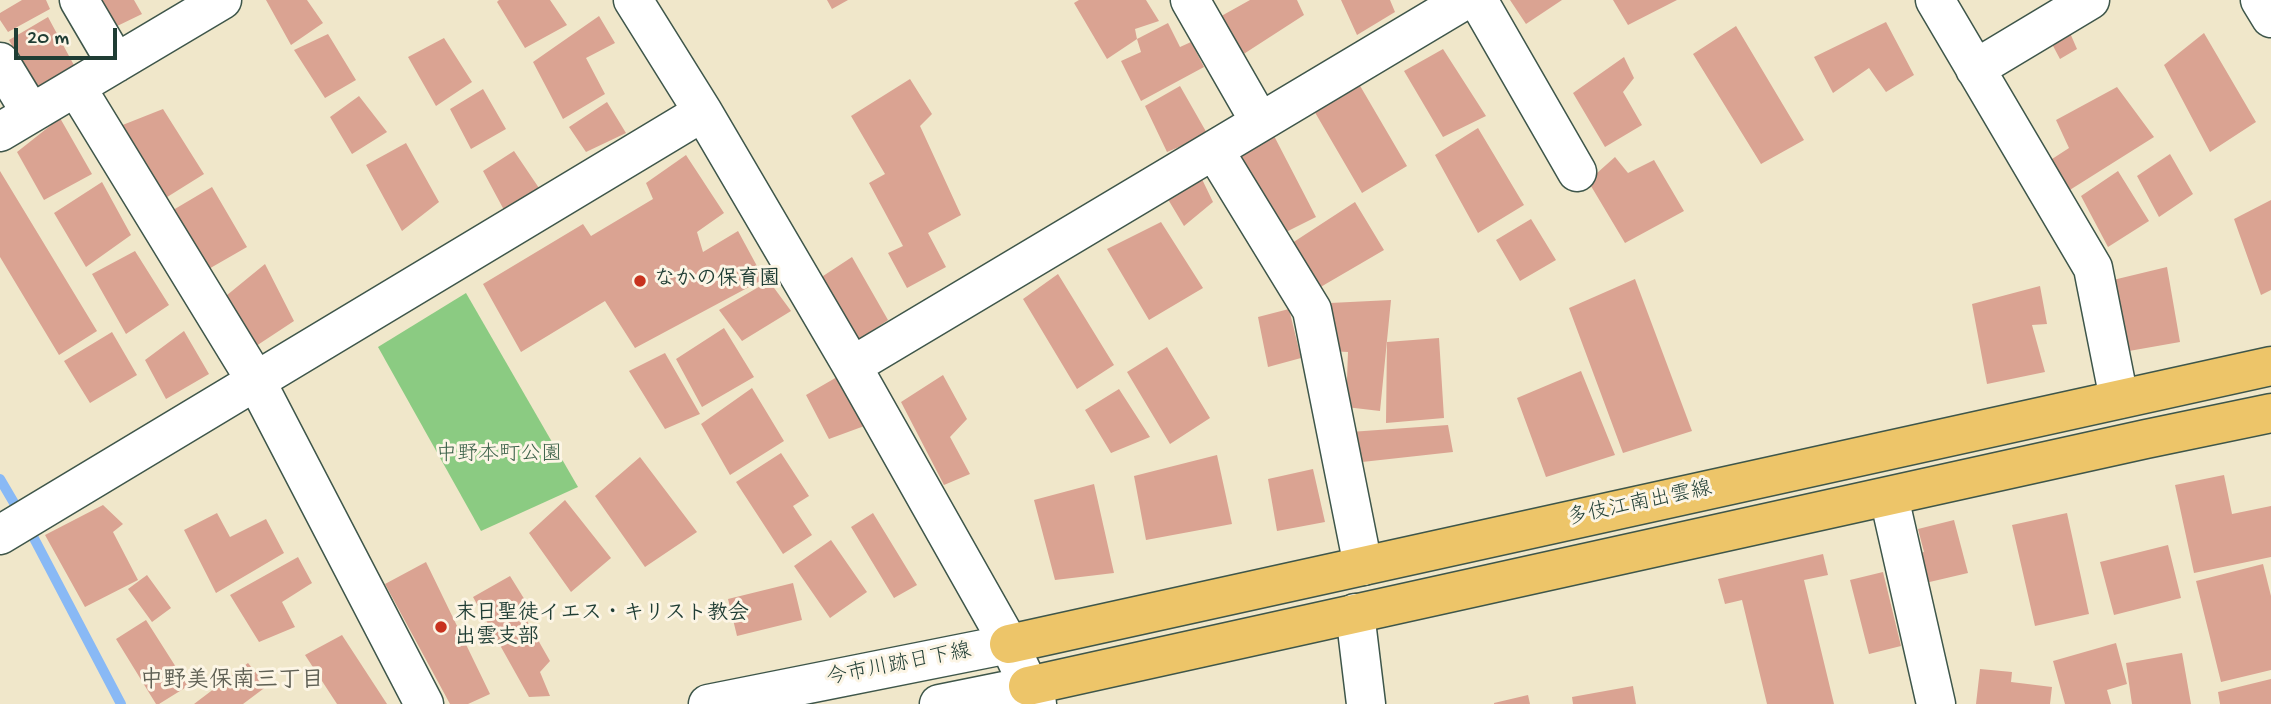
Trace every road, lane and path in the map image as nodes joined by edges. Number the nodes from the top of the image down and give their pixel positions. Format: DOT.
graph roads {
  1 [pos="79,0"];
  2 [pos="222,0"];
  3 [pos="633,0"];
  4 [pos="1190,0"];
  5 [pos="1465,0"];
  6 [pos="1478,0"];
  7 [pos="1935,0"];
  8 [pos="2090,0"];
  9 [pos="2260,0"];
  10 [pos="2271,18"];
  11 [pos="0,62"];
  12 [pos="116,63"];
  13 [pos="1975,69"];
  14 [pos="76,87"];
  15 [pos="702,112"];
  16 [pos="15,122"];
  17 [pos="1260,122"];
  18 [pos="1214,150"];
  19 [pos="1577,172"];
  20 [pos="852,366"];
  21 [pos="2271,366"];
  22 [pos="256,381"];
  23 [pos="2119,399"];
  24 [pos="2271,413"];
  25 [pos="1889,497"];
  26 [pos="0,535"];
  27 [pos="1363,566"];
  28 [pos="1355,613"];
  29 [pos="1009,644"];
  30 [pos="1033,695"];
  31 [pos="424,704"];
  32 [pos="708,704"];
  33 [pos="939,704"];
  34 [pos="1366,704"];
  35 [pos="1936,704"];
  1 -- 12 [label="street"];
  2 -- 12 [label="street"];
  3 -- 15 [label="street"];
  4 -- 17 [label="street"];
  5 -- 17 [label="street"];
  6 -- 19 [label="street"];
  7 -- 13 [label="street"];
  8 -- 13 [label="street"];
  9 -- 10 [label="street"];
  11 -- 16 [label="street"];
  12 -- 14 [label="street"];
  13 -- 23 [label="street"];
  14 -- 16 [label="street"];
  14 -- 22 [label="street"];
  15 -- 20 [label="street"];
  15 -- 22 [label="street"];
  17 -- 18 [label="street"];
  18 -- 20 [label="street"];
  18 -- 27 [label="street"];
  20 -- 29 [label="street"];
  21 -- 23 [label="main road, 多伎江南出雲線"];
  22 -- 26 [label="street"];
  22 -- 31 [label="street"];
  23 -- 27 [label="main road, 多伎江南出雲線"];
  24 -- 25 [label="main road"];
  25 -- 28 [label="main road"];
  25 -- 35 [label="street"];
  27 -- 29 [label="main road, 多伎江南出雲線"];
  28 -- 30 [label="main road"];
  28 -- 34 [label="street"];
  29 -- 30 [label="street"];
  29 -- 32 [label="street, 今市川跡日下線"];
  30 -- 33 [label="street"];
}
